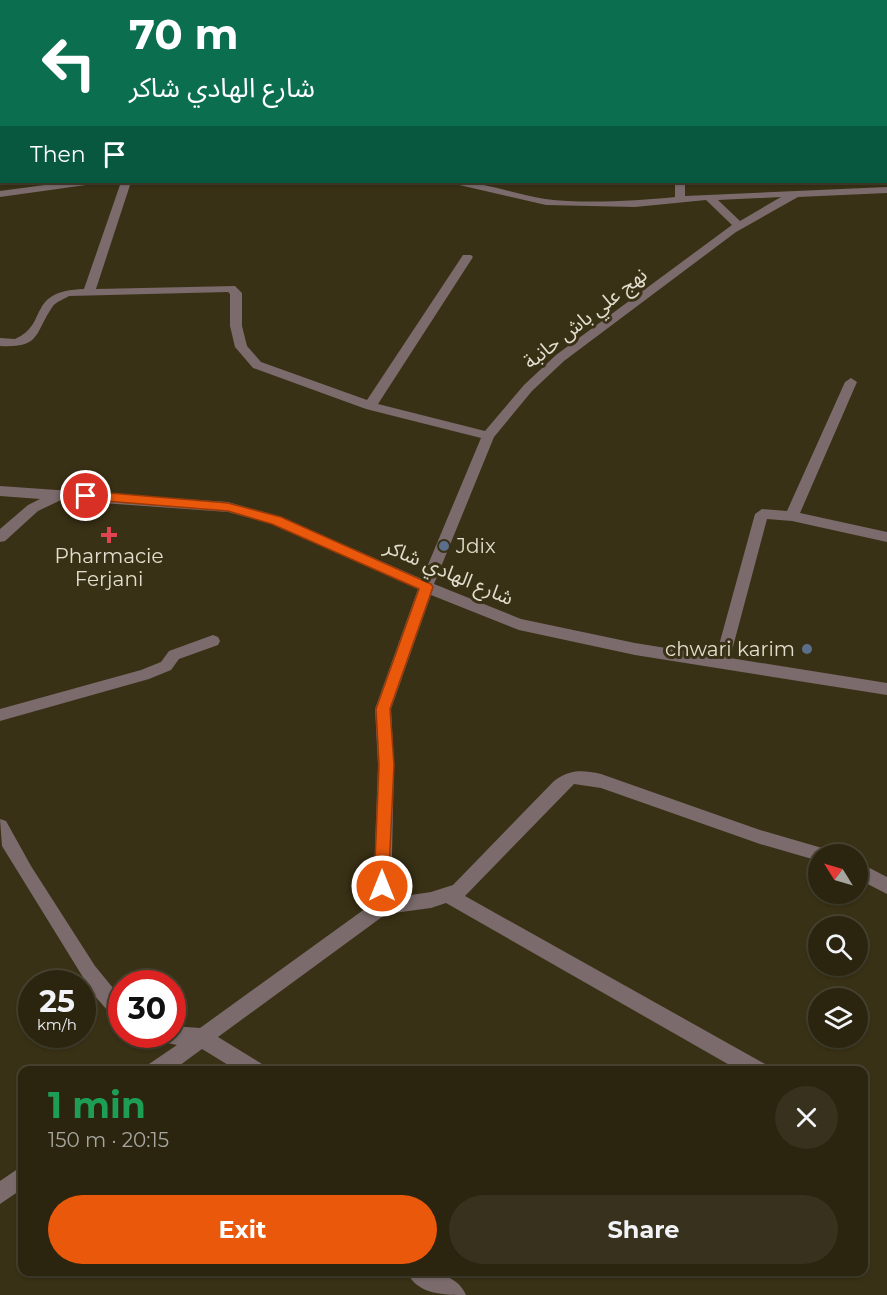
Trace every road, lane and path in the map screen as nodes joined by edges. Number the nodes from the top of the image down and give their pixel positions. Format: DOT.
graph roads {
  1 [pos="73,183"];
  2 [pos="126,183"];
  3 [pos="463,183"];
  4 [pos="680,183"];
  5 [pos="887,190"];
  6 [pos="0,194"];
  7 [pos="795,194"];
  8 [pos="709,197"];
  9 [pos="680,200"];
  10 [pos="739,226"];
  11 [pos="467,257"];
  12 [pos="89,291"];
  13 [pos="0,342"];
  14 [pos="851,382"];
  15 [pos="370,406"];
  16 [pos="488,436"];
  17 [pos="0,490"];
  18 [pos="62,494"];
  19 [pos="792,516"];
  20 [pos="0,537"];
  21 [pos="887,537"];
  22 [pos="426,587"];
  23 [pos="213,641"];
  24 [pos="721,664"];
  25 [pos="887,689"];
  26 [pos="0,715"];
  27 [pos="0,825"];
  28 [pos="808,851"];
  29 [pos="868,876"];
  30 [pos="887,886"];
  31 [pos="446,894"];
  32 [pos="382,907"];
  33 [pos="108,1000"];
  34 [pos="186,1036"];
  35 [pos="200,1037"];
  36 [pos="162,1066"];
  37 [pos="247,1066"];
  38 [pos="749,1066"];
  39 [pos="18,1179"];
  40 [pos="0,1194"];
  41 [pos="424,1276"];
  42 [pos="455,1295"];
  1 -- 6 [label="street"];
  2 -- 12 [label="street"];
  3 -- 9 [label="street"];
  4 -- 9 [label="street"];
  5 -- 7 [label="street"];
  7 -- 8 [label="street"];
  7 -- 10 [label="street, نهج علي باش حانبة"];
  8 -- 9 [label="street"];
  8 -- 10 [label="street"];
  10 -- 16 [label="street, نهج علي باش حانبة"];
  11 -- 15 [label="street"];
  12 -- 13 [label="street"];
  12 -- 15 [label="street"];
  14 -- 19 [label="street"];
  15 -- 16 [label="street"];
  16 -- 22 [label="street, نهج علي باش حانبة"];
  17 -- 18 [label="street, شارع الهادي شاكر"];
  18 -- 20 [label="street"];
  18 -- 22 [label="street, شارع الهادي شاكر"];
  19 -- 21 [label="street"];
  19 -- 24 [label="street"];
  22 -- 24 [label="street, شارع الهادي شاكر"];
  22 -- 32 [label="street, نهج علي باش حانبة"];
  23 -- 26 [label="street"];
  24 -- 25 [label="street, شارع الهادي شاكر"];
  27 -- 33 [label="street"];
  28 -- 31 [label="street"];
  29 -- 30 [label="street"];
  31 -- 32 [label="street"];
  31 -- 38 [label="street"];
  32 -- 35 [label="street"];
  34 -- 35 [label="street"];
  35 -- 36 [label="street"];
  35 -- 37 [label="street"];
  39 -- 40 [label="street"];
  41 -- 42 [label="street"];
}
